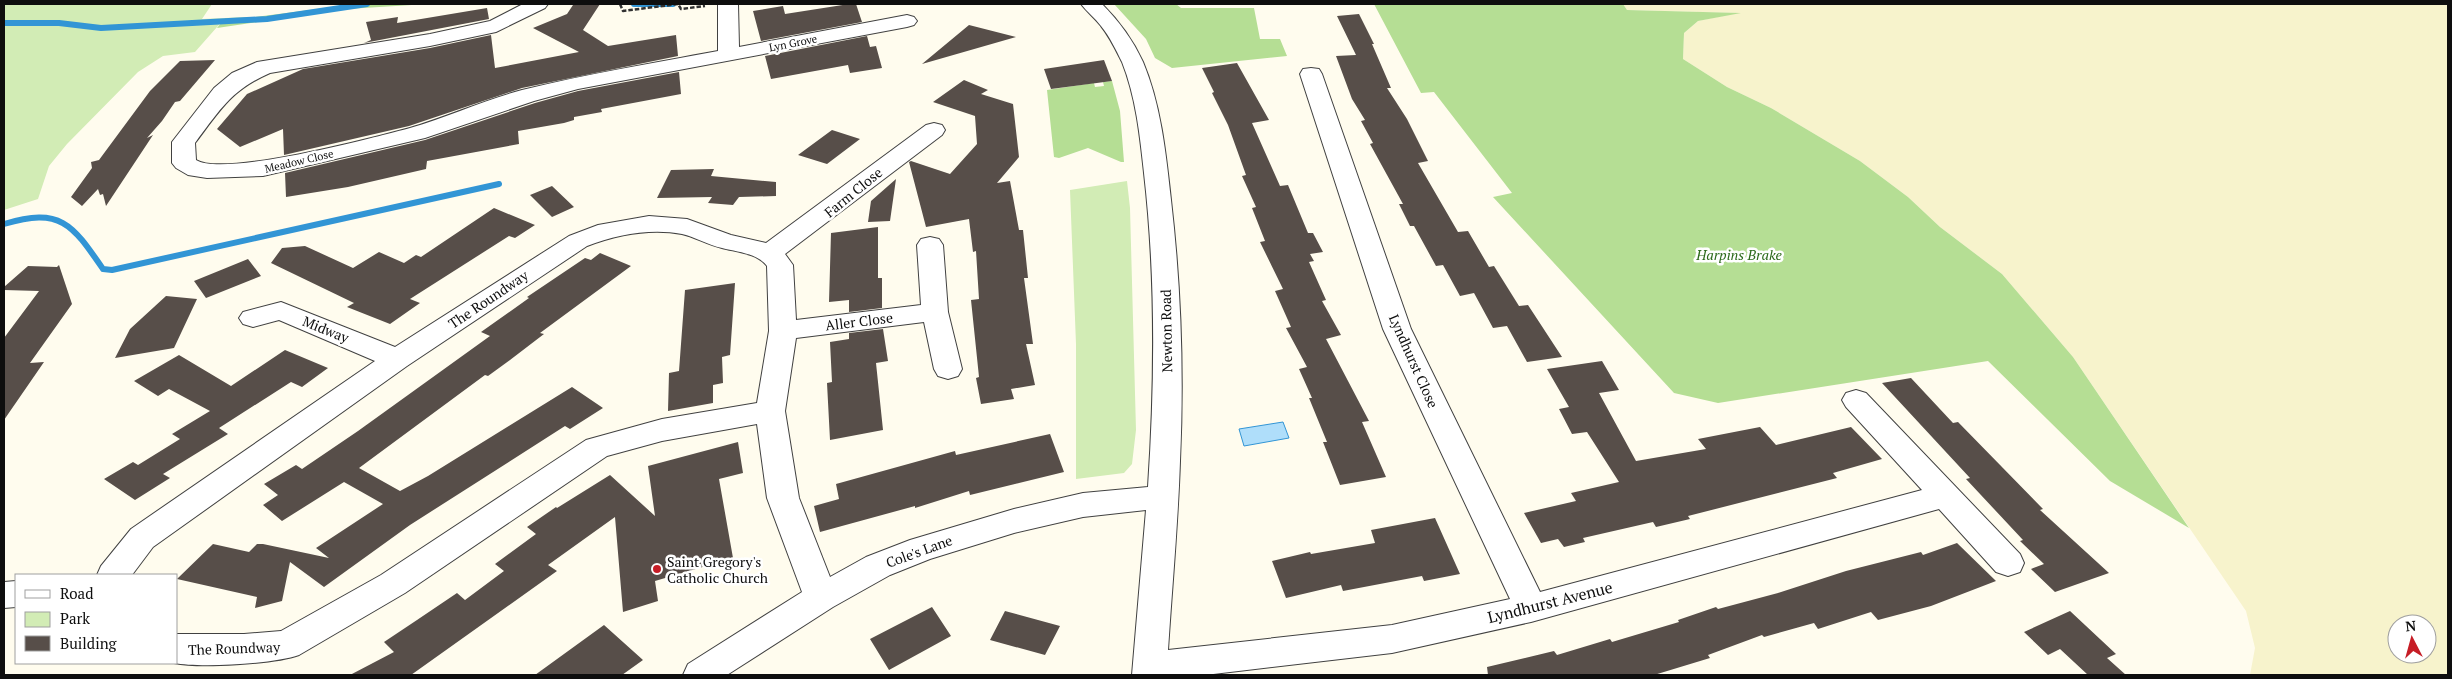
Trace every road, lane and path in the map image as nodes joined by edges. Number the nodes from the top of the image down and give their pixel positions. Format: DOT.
graph roads {
  1 [pos="538,4"];
  2 [pos="620,4"];
  3 [pos="728,4"];
  4 [pos="1091,4"];
  5 [pos="706,6"];
  6 [pos="907,21"];
  7 [pos="729,55"];
  8 [pos="1311,74"];
  9 [pos="934,130"];
  10 [pos="930,245"];
  11 [pos="770,252"];
  12 [pos="935,312"];
  13 [pos="253,318"];
  14 [pos="783,331"];
  15 [pos="397,359"];
  16 [pos="948,369"];
  17 [pos="1856,400"];
  18 [pos="770,410"];
  19 [pos="1944,496"];
  20 [pos="1163,497"];
  21 [pos="2008,563"];
  22 [pos="114,574"];
  23 [pos="821,597"];
  24 [pos="1531,608"];
  25 [pos="178,649"];
  26 [pos="1149,671"];
  27 [pos="700,675"];
  1 -- 7 [label="street, Meadow Close"];
  2 -- 5 [label="path"];
  3 -- 7 [label="street"];
  4 -- 20 [label="street, Newton Road"];
  6 -- 7 [label="street, Lyn Grove"];
  8 -- 24 [label="street, Lyndhurst Close"];
  9 -- 11 [label="street, Farm Close"];
  10 -- 12 [label="street"];
  11 -- 14 [label="street"];
  11 -- 15 [label="street, The Roundway"];
  12 -- 14 [label="street, Aller Close"];
  12 -- 16 [label="street"];
  13 -- 15 [label="street, Midway"];
  14 -- 18 [label="street"];
  15 -- 22 [label="street, The Roundway"];
  17 -- 19 [label="street"];
  18 -- 23 [label="street"];
  18 -- 25 [label="street, The Roundway"];
  19 -- 21 [label="street"];
  19 -- 24 [label="street, Lyndhurst Avenue"];
  20 -- 23 [label="street, Cole's Lane"];
  20 -- 26 [label="street, Newton Road"];
  23 -- 27 [label="street, Cole's Lane"];
  24 -- 26 [label="street, Lyndhurst Avenue"];
}
